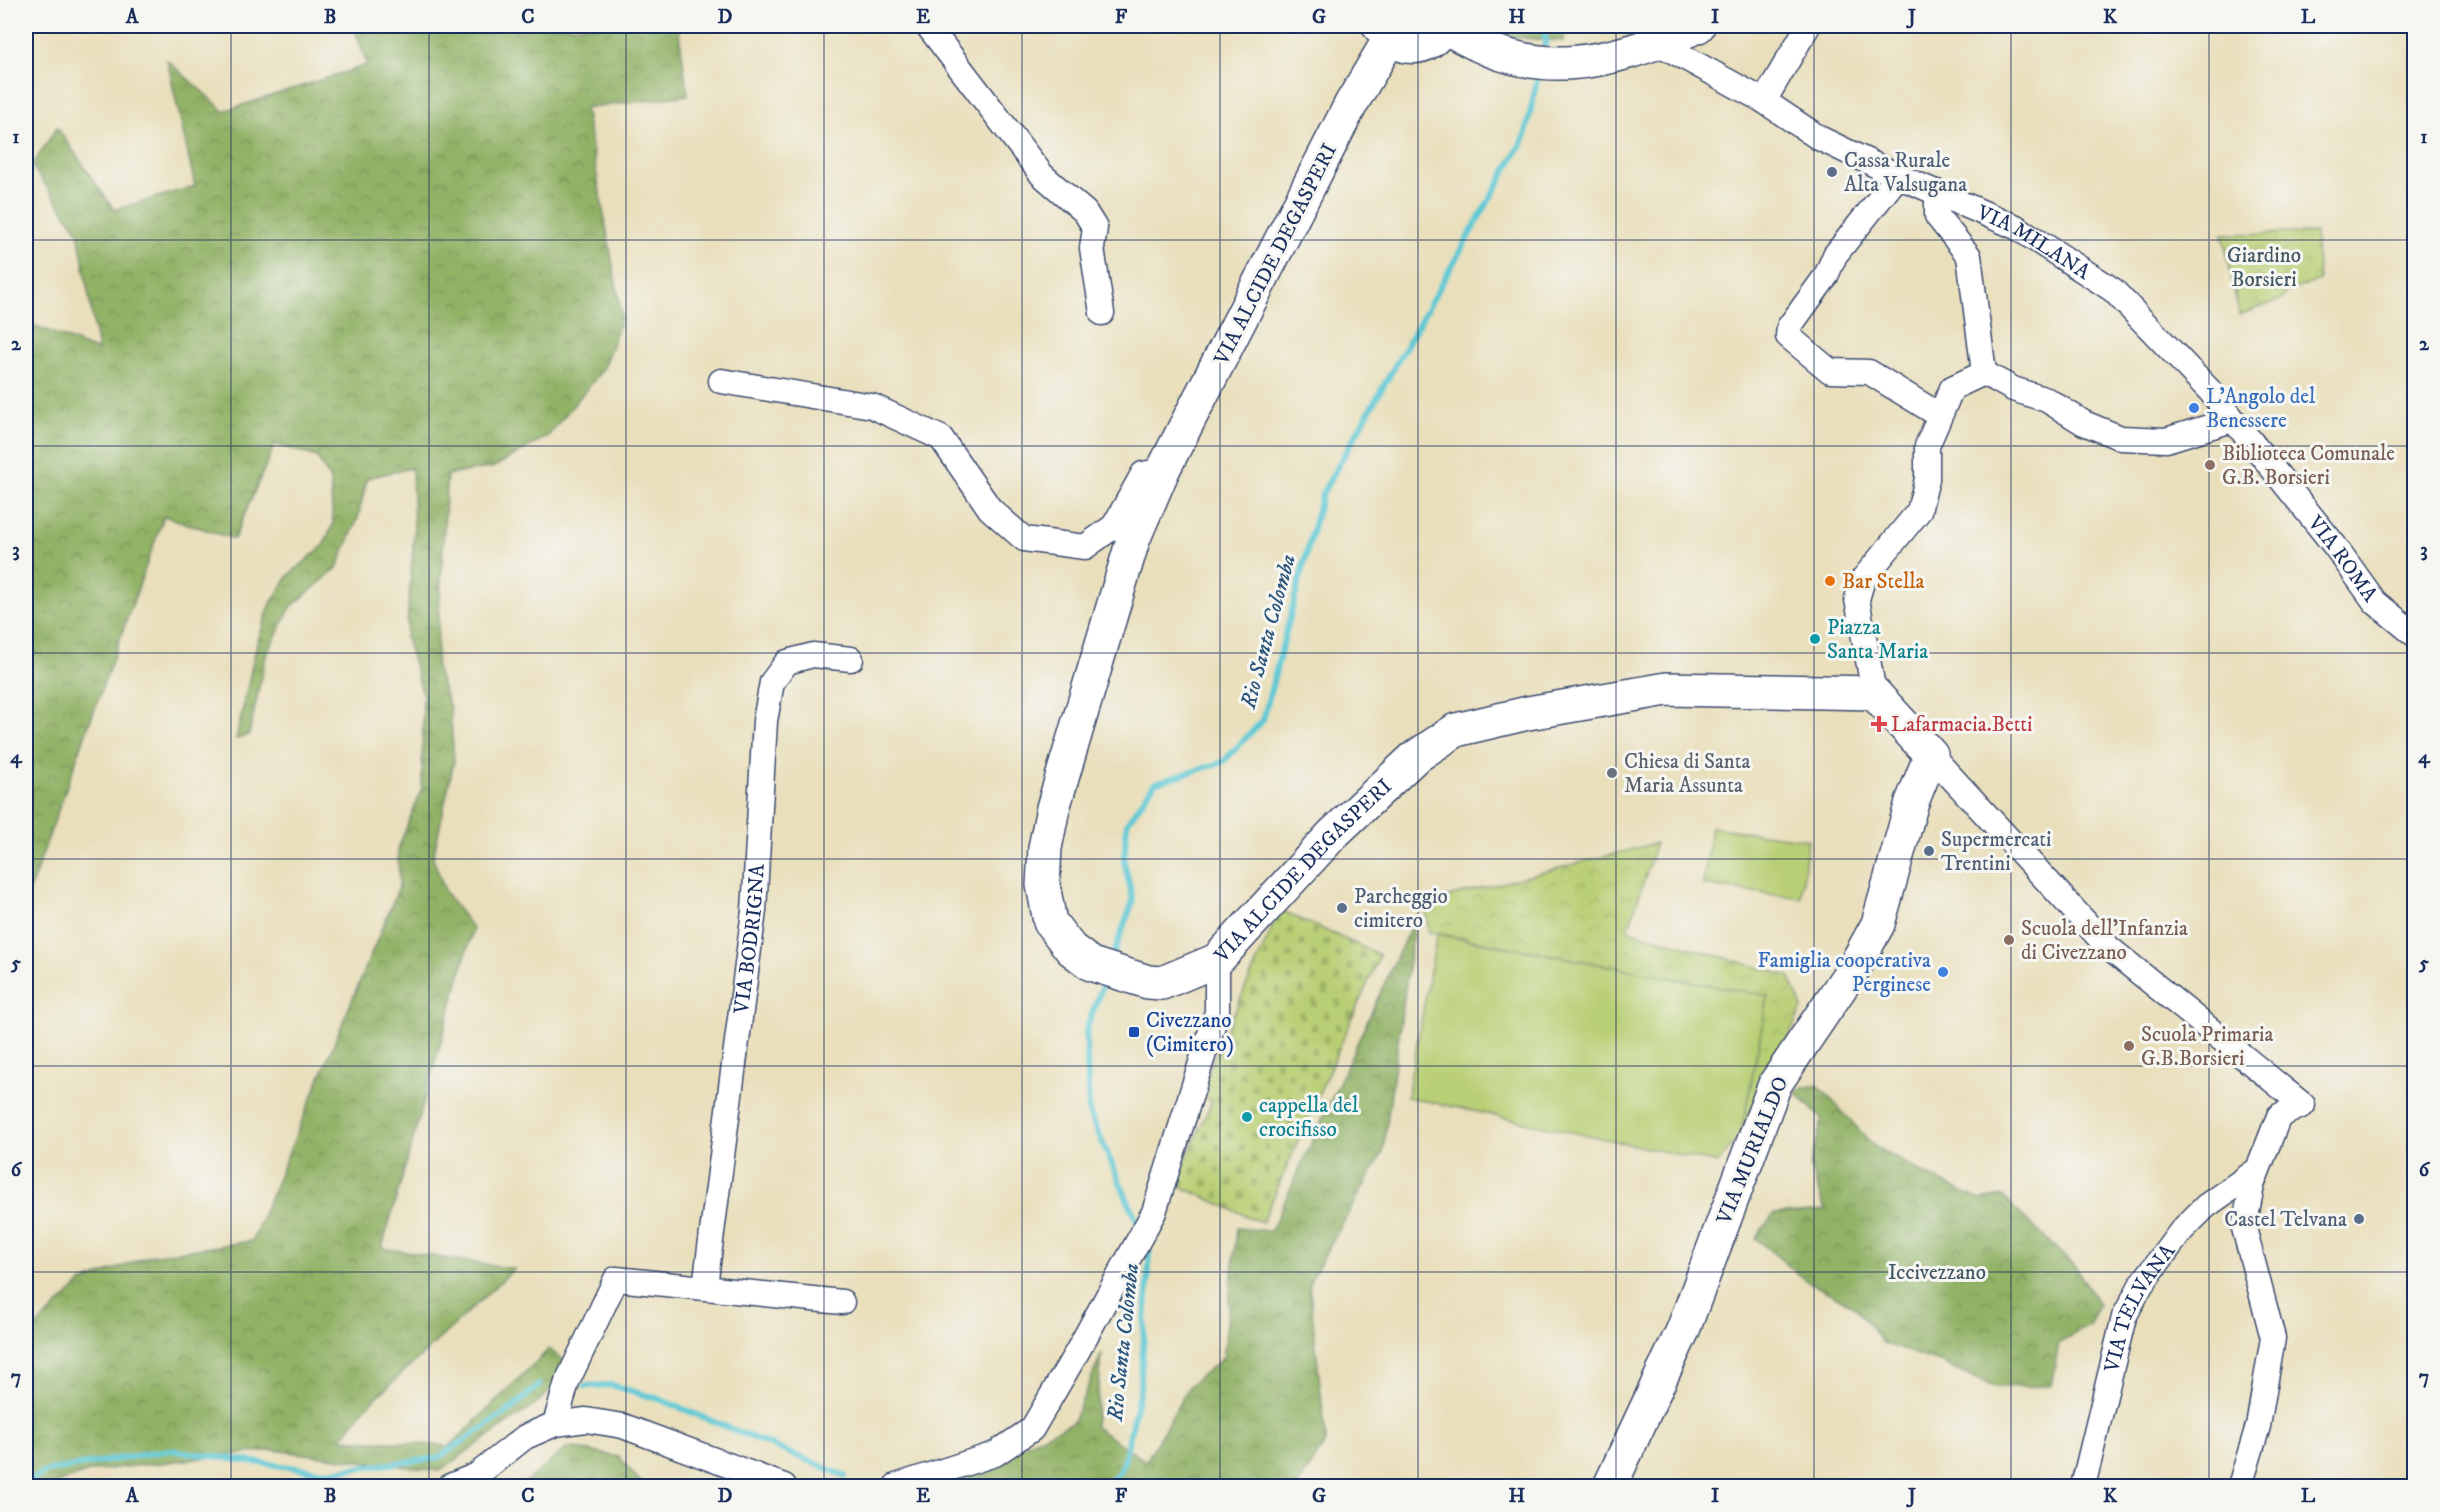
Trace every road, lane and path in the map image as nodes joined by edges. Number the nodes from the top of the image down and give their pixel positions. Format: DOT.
graph roads {
  1 [pos="928,26"];
  2 [pos="1698,26"];
  3 [pos="1808,26"];
  4 [pos="1452,31"];
  5 [pos="1384,32"];
  6 [pos="1658,43"];
  7 [pos="1764,101"];
  8 [pos="1898,176"];
  9 [pos="1937,192"];
  10 [pos="1102,313"];
  11 [pos="1984,374"];
  12 [pos="721,381"];
  13 [pos="1939,415"];
  14 [pos="2232,420"];
  15 [pos="1163,470"];
  16 [pos="2415,634"];
  17 [pos="851,659"];
  18 [pos="1874,693"];
  19 [pos="1931,755"];
  20 [pos="1217,960"];
  21 [pos="2257,1170"];
  22 [pos="705,1286"];
  23 [pos="842,1302"];
  24 [pos="555,1424"];
  25 [pos="450,1486"];
  26 [pos="784,1486"];
  27 [pos="896,1486"];
  28 [pos="1610,1486"];
  29 [pos="2083,1486"];
  30 [pos="2240,1486"];
  1 -- 10 [label="street"];
  2 -- 6 [label="street, VIA ALCIDE DEGASPERI"];
  3 -- 7 [label="street"];
  4 -- 5 [label="street, VIA ALCIDE DEGASPERI"];
  4 -- 6 [label="street, VIA ALCIDE DEGASPERI"];
  5 -- 15 [label="street, VIA ALCIDE DEGASPERI"];
  6 -- 7 [label="street, VIA MILANA"];
  7 -- 8 [label="street, VIA MILANA"];
  8 -- 9 [label="street, VIA MILANA"];
  8 -- 13 [label="street"];
  9 -- 11 [label="street"];
  9 -- 14 [label="street, VIA MILANA"];
  11 -- 13 [label="street"];
  11 -- 14 [label="street"];
  12 -- 15 [label="street"];
  13 -- 18 [label="street"];
  14 -- 16 [label="street, VIA ROMA"];
  15 -- 20 [label="street, VIA ALCIDE DEGASPERI"];
  17 -- 22 [label="street, VIA BODRIGNA"];
  18 -- 19 [label="street"];
  18 -- 20 [label="street, VIA ALCIDE DEGASPERI"];
  19 -- 21 [label="street"];
  19 -- 28 [label="street, VIA MURIALDO"];
  20 -- 27 [label="street"];
  21 -- 29 [label="street, VIA TELVANA"];
  21 -- 30 [label="street"];
  22 -- 23 [label="street"];
  22 -- 24 [label="street"];
  24 -- 25 [label="street"];
  24 -- 26 [label="street"];
}
